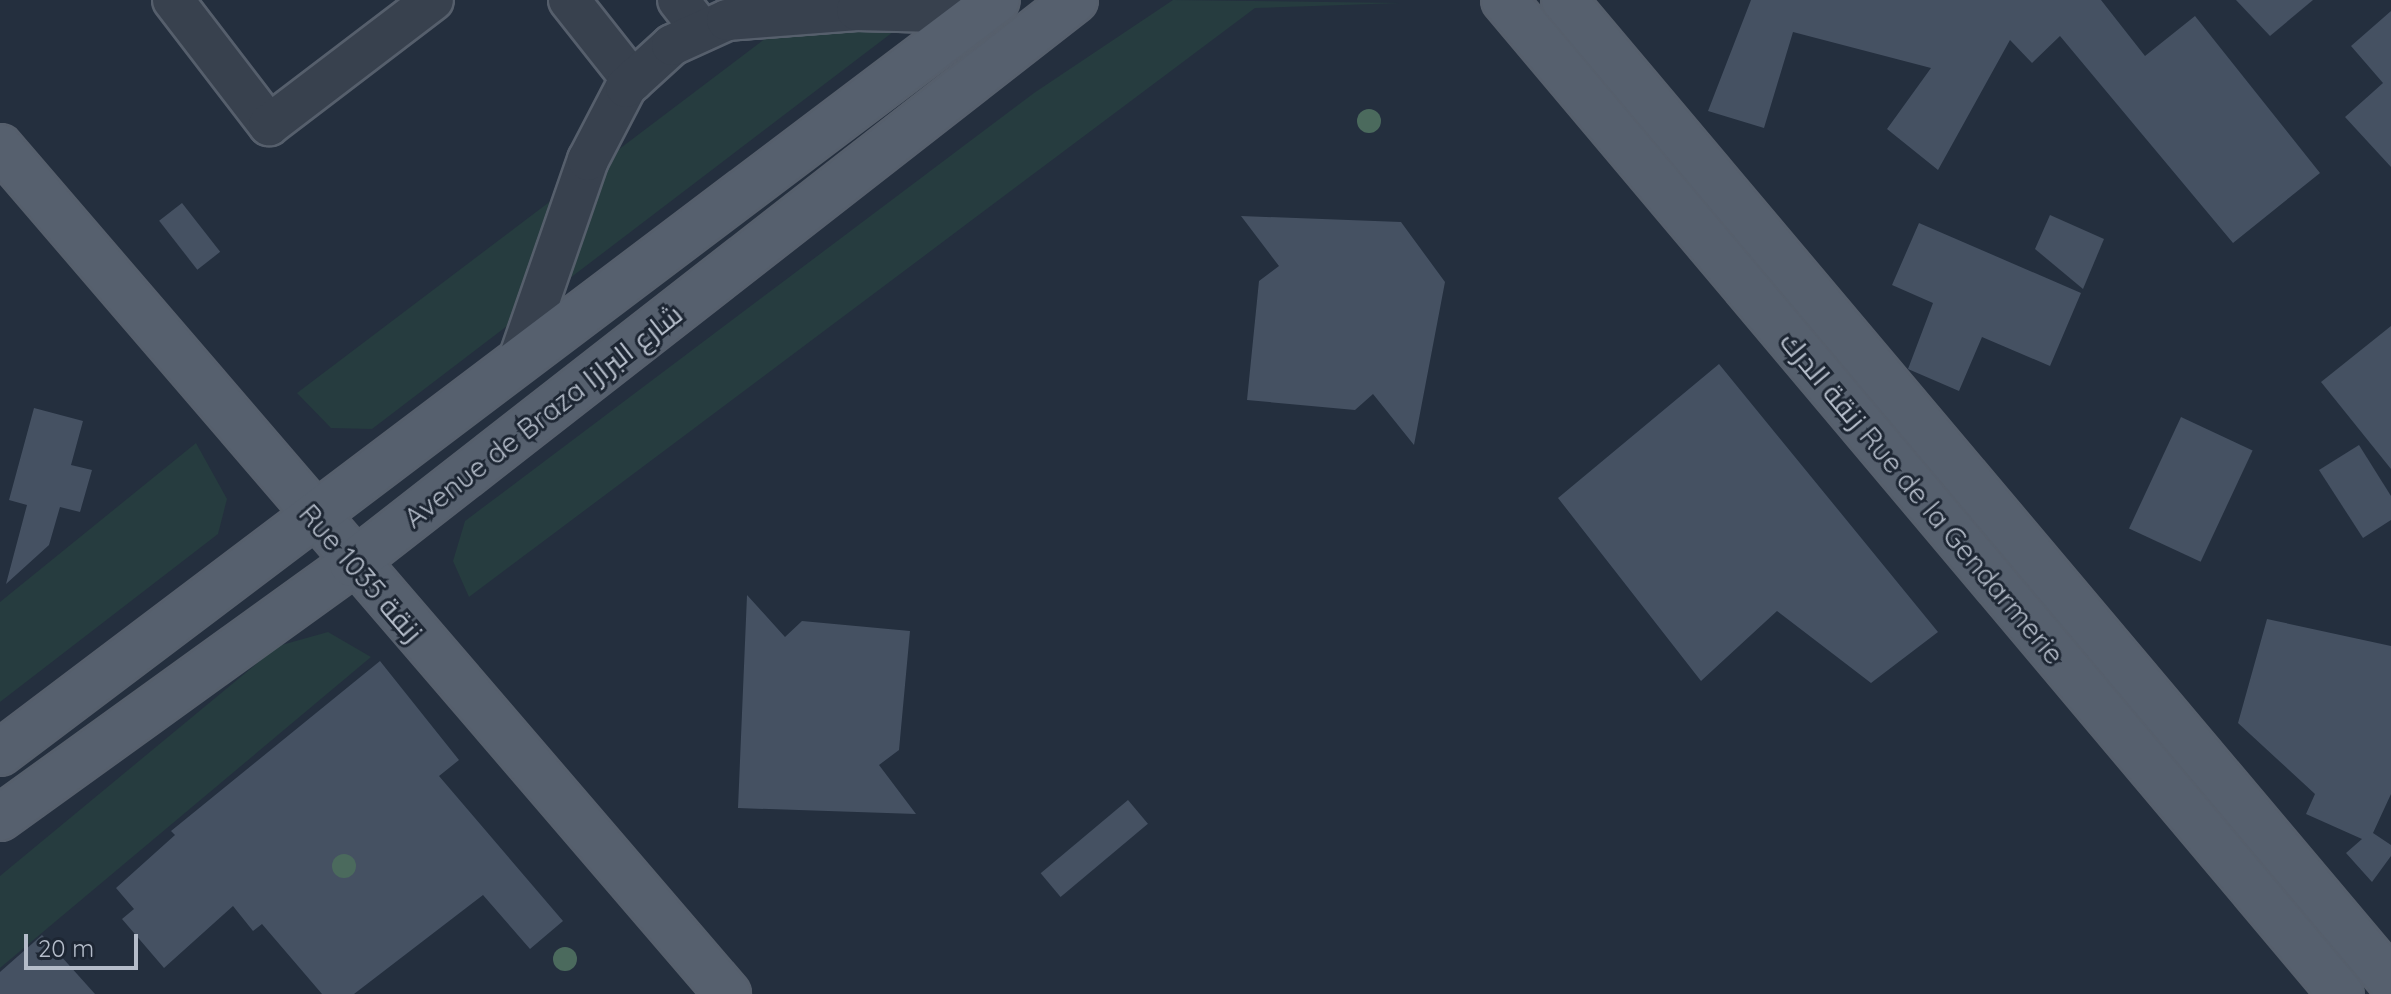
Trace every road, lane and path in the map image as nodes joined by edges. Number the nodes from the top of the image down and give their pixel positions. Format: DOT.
graph roads {
  1 [pos="173,0"];
  2 [pos="433,0"];
  3 [pos="569,0"];
  4 [pos="678,0"];
  5 [pos="1075,0"];
  6 [pos="1504,0"];
  7 [pos="1564,0"];
  8 [pos="988,6"];
  9 [pos="702,31"];
  10 [pos="633,81"];
  11 [pos="0,147"];
  12 [pos="519,359"];
  13 [pos="311,514"];
  14 [pos="352,564"];
  15 [pos="0,753"];
  16 [pos="0,818"];
  17 [pos="2391,981"];
  18 [pos="728,994"];
  19 [pos="2341,994"];
  1 -- 2 [label="lane"];
  3 -- 10 [label="lane"];
  4 -- 9 [label="lane"];
  5 -- 14 [label="main road, Avenue de Braza شارع البرازا"];
  6 -- 19 [label="main road, زنقة الدرك Rue de la Gendarmerie"];
  7 -- 17 [label="main road, زنقة الدرك Rue de la Gendarmerie"];
  8 -- 9 [label="lane"];
  8 -- 12 [label="main road, Avenue de Braza شارع البرازا"];
  9 -- 10 [label="lane"];
  10 -- 12 [label="lane"];
  11 -- 13 [label="main road, Rue 1035 زنقة"];
  12 -- 13 [label="main road, Avenue de Braza شارع البرازا"];
  13 -- 14 [label="main road, Rue 1035 زنقة"];
  13 -- 15 [label="main road, Avenue de Braza شارع البرازا"];
  14 -- 16 [label="main road, Avenue de Braza شارع البرازا"];
  14 -- 18 [label="main road, Rue 1035 زنقة"];
}
